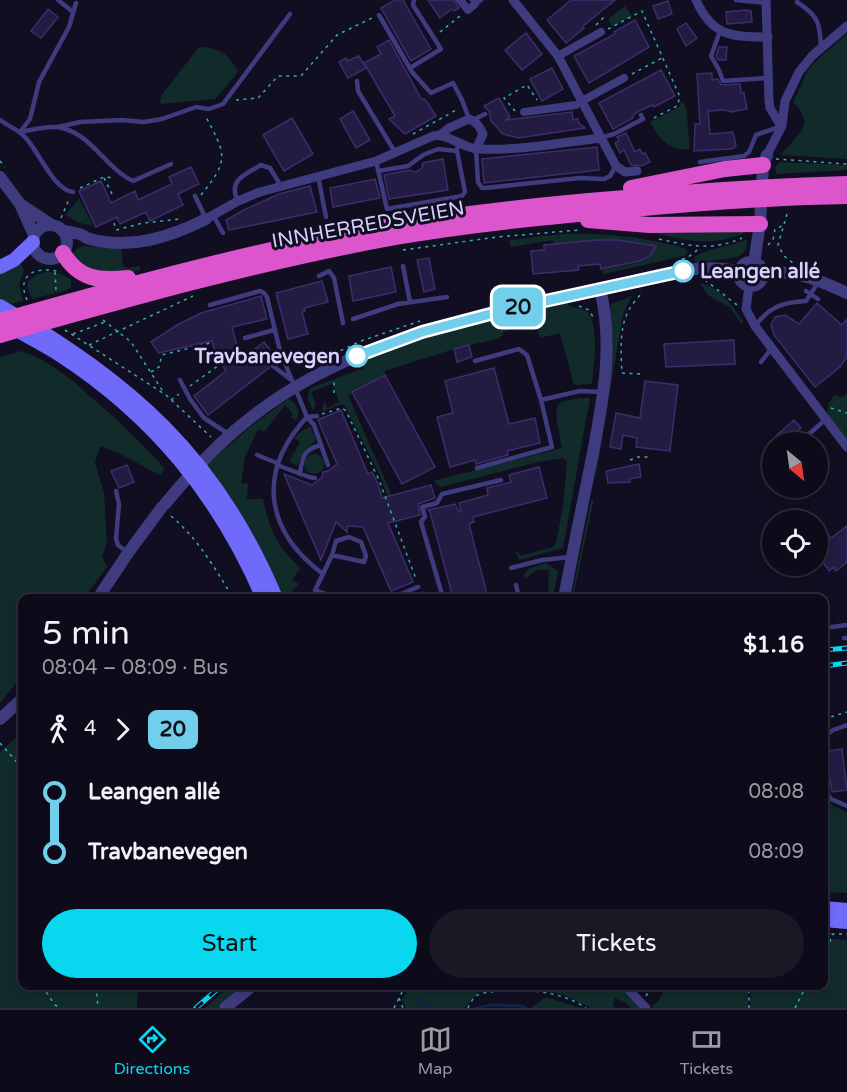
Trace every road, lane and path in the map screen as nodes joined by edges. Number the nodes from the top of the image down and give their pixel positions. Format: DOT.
graph roads {
  1 [pos="58,0"];
  2 [pos="414,0"];
  3 [pos="459,0"];
  4 [pos="513,0"];
  5 [pos="696,0"];
  6 [pos="736,0"];
  7 [pos="766,1"];
  8 [pos="476,2"];
  9 [pos="797,2"];
  10 [pos="76,3"];
  11 [pos="468,10"];
  12 [pos="74,12"];
  13 [pos="290,14"];
  14 [pos="379,15"];
  15 [pos="847,26"];
  16 [pos="612,27"];
  17 [pos="601,32"];
  18 [pos="720,32"];
  19 [pos="434,37"];
  20 [pos="768,37"];
  21 [pos="821,49"];
  22 [pos="558,56"];
  23 [pos="663,58"];
  24 [pos="410,68"];
  25 [pos="638,71"];
  26 [pos="624,78"];
  27 [pos="769,78"];
  28 [pos="357,81"];
  29 [pos="579,103"];
  30 [pos="223,104"];
  31 [pos="201,108"];
  32 [pos="542,110"];
  33 [pos="524,112"];
  34 [pos="484,114"];
  35 [pos="641,115"];
  36 [pos="469,117"];
  37 [pos="0,120"];
  38 [pos="648,121"];
  39 [pos="782,126"];
  40 [pos="58,127"];
  41 [pos="20,132"];
  42 [pos="440,135"];
  43 [pos="410,136"];
  44 [pos="600,138"];
  45 [pos="458,147"];
  46 [pos="476,149"];
  47 [pos="395,154"];
  48 [pos="769,159"];
  49 [pos="700,162"];
  50 [pos="171,164"];
  51 [pos="847,164"];
  52 [pos="616,166"];
  53 [pos="377,171"];
  54 [pos="637,171"];
  55 [pos="847,173"];
  56 [pos="318,176"];
  57 [pos="0,177"];
  58 [pos="847,184"];
  59 [pos="327,185"];
  60 [pos="281,186"];
  61 [pos="320,187"];
  62 [pos="73,192"];
  63 [pos="752,193"];
  64 [pos="847,196"];
  65 [pos="114,198"];
  66 [pos="196,198"];
  67 [pos="238,201"];
  68 [pos="20,204"];
  69 [pos="847,206"];
  70 [pos="554,210"];
  71 [pos="786,214"];
  72 [pos="210,217"];
  73 [pos="326,217"];
  74 [pos="184,219"];
  75 [pos="58,224"];
  76 [pos="114,224"];
  77 [pos="760,224"];
  78 [pos="783,225"];
  79 [pos="126,226"];
  80 [pos="586,230"];
  81 [pos="223,233"];
  82 [pos="126,235"];
  83 [pos="746,236"];
  84 [pos="655,237"];
  85 [pos="34,238"];
  86 [pos="88,239"];
  87 [pos="768,245"];
  88 [pos="65,250"];
  89 [pos="396,250"];
  90 [pos="754,263"];
  91 [pos="403,266"];
  92 [pos="0,267"];
  93 [pos="795,267"];
  94 [pos="186,270"];
  95 [pos="55,271"];
  96 [pos="740,272"];
  97 [pos="763,273"];
  98 [pos="318,276"];
  99 [pos="702,278"];
  100 [pos="819,280"];
  101 [pos="749,286"];
  102 [pos="600,289"];
  103 [pos="641,291"];
  104 [pos="809,293"];
  105 [pos="847,293"];
  106 [pos="56,296"];
  107 [pos="193,297"];
  108 [pos="447,297"];
  109 [pos="818,299"];
  110 [pos="410,302"];
  111 [pos="573,303"];
  112 [pos="80,305"];
  113 [pos="210,305"];
  114 [pos="0,306"];
  115 [pos="738,306"];
  116 [pos="110,315"];
  117 [pos="352,319"];
  118 [pos="0,320"];
  119 [pos="106,322"];
  120 [pos="343,322"];
  121 [pos="595,323"];
  122 [pos="755,326"];
  123 [pos="274,330"];
  124 [pos="0,335"];
  125 [pos="73,335"];
  126 [pos="245,338"];
  127 [pos="210,343"];
  128 [pos="771,349"];
  129 [pos="475,361"];
  130 [pos="761,362"];
  131 [pos="219,365"];
  132 [pos="273,366"];
  133 [pos="150,372"];
  134 [pos="640,374"];
  135 [pos="340,375"];
  136 [pos="180,380"];
  137 [pos="293,383"];
  138 [pos="184,390"];
  139 [pos="334,393"];
  140 [pos="604,393"];
  141 [pos="166,395"];
  142 [pos="170,400"];
  143 [pos="540,400"];
  144 [pos="317,416"];
  145 [pos="307,417"];
  146 [pos="825,420"];
  147 [pos="811,432"];
  148 [pos="230,435"];
  149 [pos="217,442"];
  150 [pos="321,445"];
  151 [pos="847,447"];
  152 [pos="257,455"];
  153 [pos="648,457"];
  154 [pos="630,460"];
  155 [pos="277,464"];
  156 [pos="328,465"];
  157 [pos="477,468"];
  158 [pos="300,474"];
  159 [pos="315,477"];
  160 [pos="501,480"];
  161 [pos="116,491"];
  162 [pos="164,508"];
  163 [pos="128,553"];
  164 [pos="332,555"];
  165 [pos="573,558"];
  166 [pos="511,568"];
  167 [pos="323,574"];
  168 [pos="516,585"];
  169 [pos="418,587"];
  170 [pos="101,594"];
  171 [pos="231,594"];
  172 [pos="261,594"];
  173 [pos="274,594"];
  174 [pos="326,594"];
  175 [pos="401,594"];
  176 [pos="442,594"];
  177 [pos="518,594"];
  178 [pos="565,594"];
  179 [pos="847,625"];
  180 [pos="828,627"];
  181 [pos="18,703"];
  182 [pos="847,712"];
  183 [pos="828,718"];
  184 [pos="0,719"];
  185 [pos="847,725"];
  186 [pos="828,734"];
  187 [pos="0,743"];
  188 [pos="18,756"];
  189 [pos="15,759"];
  190 [pos="18,763"];
  191 [pos="828,795"];
  192 [pos="847,806"];
  193 [pos="828,908"];
  194 [pos="847,910"];
  195 [pos="828,922"];
  196 [pos="845,928"];
  197 [pos="828,934"];
  198 [pos="833,934"];
  199 [pos="828,947"];
  200 [pos="44,990"];
  201 [pos="96,990"];
  202 [pos="247,990"];
  203 [pos="403,990"];
  204 [pos="630,990"];
  205 [pos="650,990"];
  206 [pos="749,990"];
  207 [pos="805,990"];
  208 [pos="399,998"];
  209 [pos="644,1005"];
  210 [pos="61,1008"];
  211 [pos="98,1008"];
  212 [pos="225,1008"];
  213 [pos="394,1008"];
  214 [pos="403,1008"];
  215 [pos="468,1008"];
  216 [pos="586,1008"];
  217 [pos="749,1008"];
  218 [pos="795,1008"];
  1 -- 12 [label="lane"];
  2 -- 19 [label="lane"];
  3 -- 11 [label="street"];
  4 -- 22 [label="street"];
  5 -- 18 [label="street"];
  6 -- 7 [label="lane"];
  7 -- 20 [label="street"];
  8 -- 11 [label="street"];
  9 -- 21 [label="lane"];
  10 -- 12 [label="lane"];
  11 -- 19 [label="path"];
  12 -- 41 [label="lane"];
  13 -- 30 [label="lane"];
  14 -- 24 [label="lane"];
  14 -- 30 [label="path"];
  15 -- 21 [label="street"];
  16 -- 23 [label="path"];
  17 -- 22 [label="street"];
  18 -- 20 [label="street"];
  18 -- 27 [label="lane"];
  19 -- 24 [label="lane"];
  20 -- 27 [label="street"];
  21 -- 39 [label="street"];
  22 -- 29 [label="street"];
  23 -- 25 [label="path"];
  23 -- 38 [label="path"];
  24 -- 36 [label="lane"];
  26 -- 29 [label="street"];
  27 -- 39 [label="street"];
  28 -- 47 [label="lane"];
  29 -- 32 [label="street"];
  29 -- 44 [label="street"];
  30 -- 31 [label="lane"];
  31 -- 40 [label="lane"];
  31 -- 66 [label="path"];
  32 -- 33 [label="street"];
  32 -- 33 [label="path"];
  34 -- 36 [label="lane"];
  35 -- 44 [label="lane"];
  36 -- 42 [label="street"];
  36 -- 43 [label="path"];
  36 -- 46 [label="street"];
  37 -- 41 [label="lane"];
  39 -- 48 [label="street"];
  39 -- 49 [label="lane"];
  40 -- 41 [label="lane"];
  40 -- 50 [label="lane"];
  41 -- 62 [label="lane"];
  42 -- 45 [label="street"];
  42 -- 47 [label="street"];
  44 -- 46 [label="street"];
  44 -- 52 [label="street"];
  45 -- 46 [label="street"];
  45 -- 53 [label="lane"];
  45 -- 53 [label="lane"];
  46 -- 52 [label="lane"];
  47 -- 53 [label="street"];
  48 -- 51 [label="path"];
  48 -- 70 [label="highway"];
  48 -- 77 [label="street"];
  52 -- 54 [label="street"];
  53 -- 56 [label="street"];
  55 -- 63 [label="highway"];
  56 -- 60 [label="street"];
  56 -- 61 [label="lane"];
  57 -- 68 [label="street"];
  58 -- 63 [label="highway"];
  59 -- 61 [label="lane"];
  60 -- 67 [label="street"];
  60 -- 67 [label="lane"];
  61 -- 73 [label="lane"];
  62 -- 65 [label="path"];
  62 -- 75 [label="path"];
  63 -- 64 [label="highway"];
  63 -- 69 [label="highway"];
  63 -- 70 [label="highway, INNHERREDSVEIEN"];
  66 -- 72 [label="lane"];
  67 -- 72 [label="street"];
  68 -- 75 [label="street"];
  68 -- 85 [label="street"];
  70 -- 77 [label="highway"];
  70 -- 94 [label="highway, INNHERREDSVEIEN"];
  70 -- 112 [label="highway, INNHERREDSVEIEN"];
  71 -- 78 [label="path"];
  72 -- 81 [label="lane"];
  72 -- 86 [label="street"];
  74 -- 79 [label="path"];
  75 -- 85 [label="street"];
  75 -- 86 [label="street"];
  75 -- 88 [label="street"];
  76 -- 79 [label="path"];
  77 -- 90 [label="street"];
  78 -- 87 [label="path"];
  78 -- 93 [label="path"];
  79 -- 82 [label="path"];
  80 -- 89 [label="path"];
  83 -- 84 [label="path"];
  85 -- 88 [label="street"];
  85 -- 92 [label="main road"];
  86 -- 88 [label="street"];
  88 -- 94 [label="highway"];
  90 -- 96 [label="street"];
  90 -- 97 [label="street"];
  91 -- 110 [label="lane"];
  94 -- 112 [label="highway, INNHERREDSVEIEN"];
  95 -- 106 [label="path"];
  96 -- 101 [label="street"];
  96 -- 102 [label="street"];
  97 -- 100 [label="street"];
  97 -- 101 [label="street"];
  98 -- 120 [label="lane"];
  99 -- 115 [label="path"];
  100 -- 104 [label="lane"];
  100 -- 105 [label="street"];
  101 -- 122 [label="street"];
  102 -- 137 [label="street"];
  102 -- 140 [label="street"];
  103 -- 134 [label="path"];
  104 -- 109 [label="lane"];
  104 -- 122 [label="lane"];
  107 -- 141 [label="path"];
  108 -- 110 [label="lane"];
  110 -- 117 [label="lane"];
  111 -- 121 [label="path"];
  112 -- 118 [label="highway, INNHERREDSVEIEN"];
  112 -- 124 [label="highway, INNHERREDSVEIEN"];
  113 -- 123 [label="lane"];
  114 -- 173 [label="main road"];
  116 -- 119 [label="path"];
  118 -- 172 [label="main road"];
  119 -- 125 [label="path"];
  119 -- 133 [label="path"];
  122 -- 128 [label="street"];
  123 -- 126 [label="lane"];
  123 -- 137 [label="lane"];
  127 -- 133 [label="path"];
  128 -- 130 [label="lane"];
  128 -- 146 [label="street"];
  129 -- 143 [label="lane"];
  131 -- 138 [label="path"];
  132 -- 137 [label="lane"];
  133 -- 141 [label="path"];
  135 -- 139 [label="path"];
  136 -- 138 [label="lane"];
  137 -- 145 [label="lane"];
  137 -- 148 [label="street"];
  138 -- 142 [label="path"];
  138 -- 148 [label="lane"];
  140 -- 143 [label="lane"];
  140 -- 165 [label="street"];
  141 -- 142 [label="path"];
  142 -- 149 [label="path"];
  143 -- 157 [label="lane"];
  144 -- 145 [label="lane"];
  144 -- 169 [label="path"];
  145 -- 150 [label="lane"];
  145 -- 155 [label="lane"];
  146 -- 147 [label="lane"];
  146 -- 151 [label="street"];
  148 -- 149 [label="street"];
  149 -- 162 [label="street"];
  150 -- 156 [label="lane"];
  150 -- 158 [label="lane"];
  152 -- 155 [label="lane"];
  153 -- 154 [label="path"];
  155 -- 158 [label="lane"];
  155 -- 167 [label="lane"];
  158 -- 159 [label="lane"];
  160 -- 176 [label="lane"];
  161 -- 163 [label="lane"];
  162 -- 163 [label="street"];
  162 -- 171 [label="path"];
  163 -- 170 [label="street"];
  164 -- 164 [label="lane"];
  164 -- 167 [label="lane"];
  165 -- 166 [label="lane"];
  165 -- 178 [label="street"];
  167 -- 174 [label="lane"];
  168 -- 177 [label="lane"];
  169 -- 175 [label="lane"];
  179 -- 180 [label="lane"];
  181 -- 184 [label="street"];
  182 -- 183 [label="path"];
  185 -- 186 [label="lane"];
  187 -- 189 [label="path"];
  188 -- 189 [label="path"];
  189 -- 190 [label="path"];
  191 -- 192 [label="lane"];
  193 -- 194 [label="main road"];
  195 -- 196 [label="main road"];
  196 -- 198 [label="path"];
  197 -- 198 [label="path"];
  198 -- 199 [label="path"];
  200 -- 210 [label="path"];
  201 -- 211 [label="path"];
  202 -- 212 [label="street"];
  203 -- 208 [label="path"];
  204 -- 209 [label="street"];
  205 -- 209 [label="path"];
  206 -- 217 [label="path"];
  207 -- 218 [label="path"];
  208 -- 213 [label="path"];
  208 -- 214 [label="path"];
  215 -- 216 [label="path"];
}
